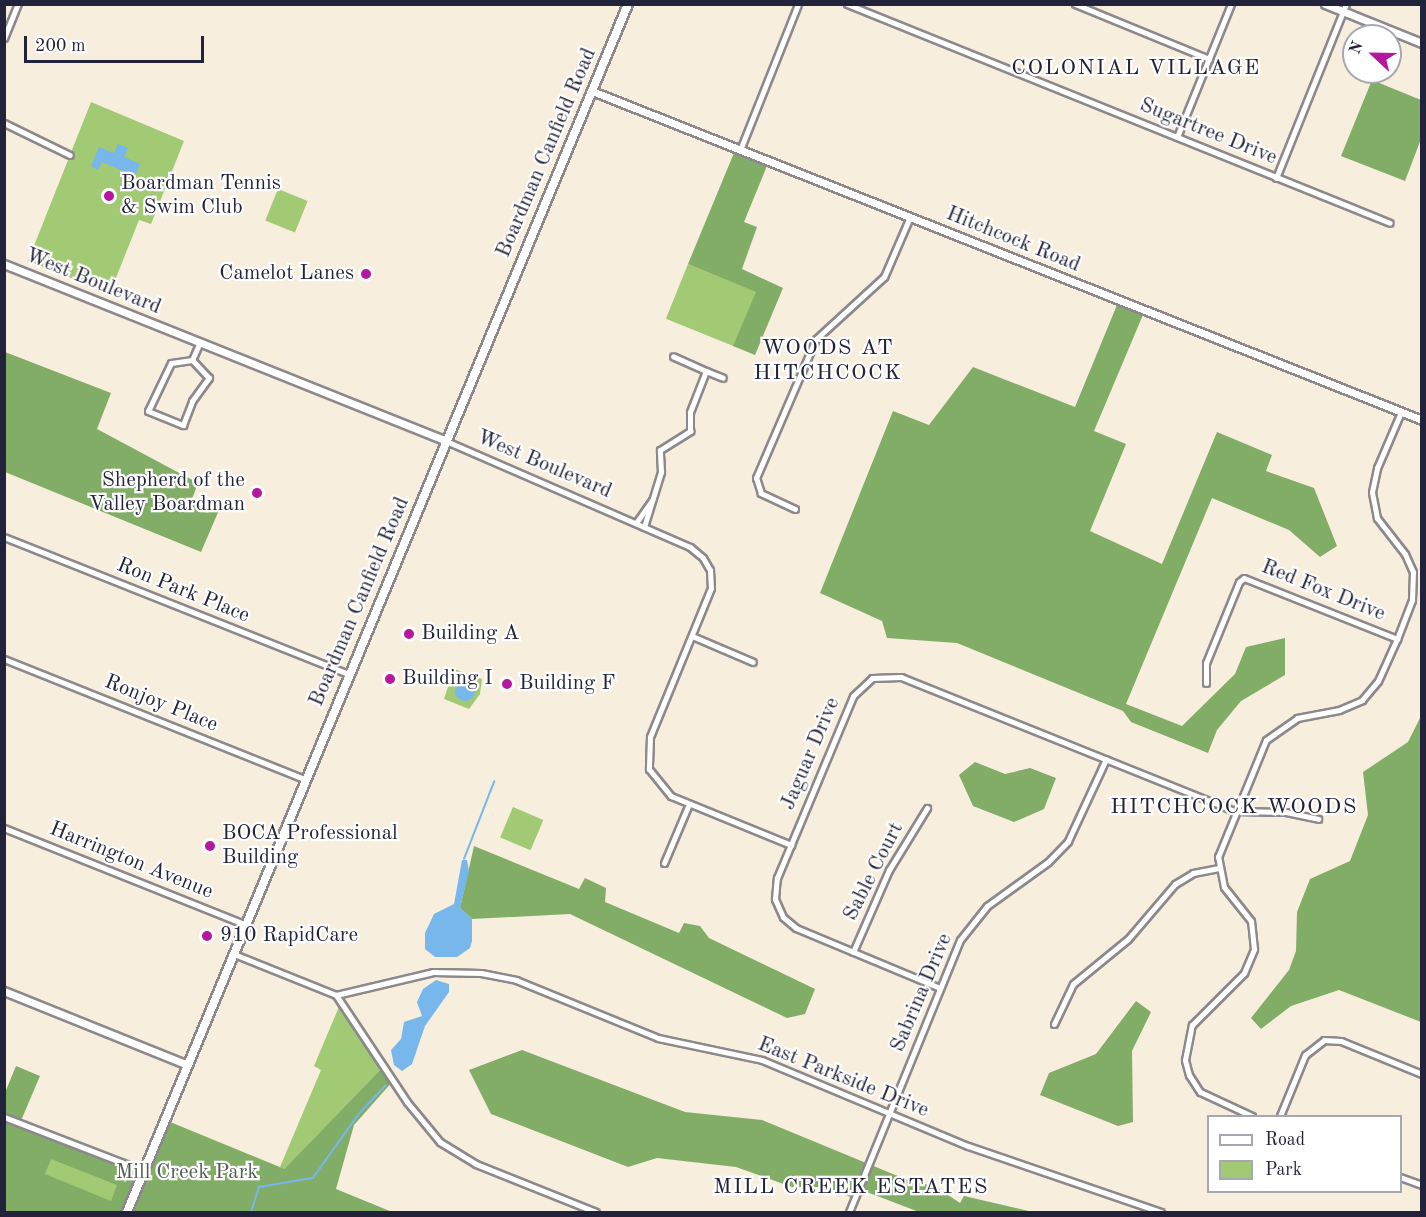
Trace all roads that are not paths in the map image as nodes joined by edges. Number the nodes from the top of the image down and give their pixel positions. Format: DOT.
graph roads {
  1 [pos="18,4"];
  2 [pos="628,4"];
  3 [pos="798,4"];
  4 [pos="847,4"];
  5 [pos="1076,4"];
  6 [pos="1231,4"];
  7 [pos="1325,4"];
  8 [pos="1345,8"];
  9 [pos="4,38"];
  10 [pos="1422,43"];
  11 [pos="1209,59"];
  12 [pos="592,91"];
  13 [pos="4,123"];
  14 [pos="1177,137"];
  15 [pos="740,150"];
  16 [pos="70,155"];
  17 [pos="1276,178"];
  18 [pos="910,217"];
  19 [pos="1390,223"];
  20 [pos="4,264"];
  21 [pos="200,342"];
  22 [pos="673,356"];
  23 [pos="192,360"];
  24 [pos="706,371"];
  25 [pos="723,378"];
  26 [pos="1401,412"];
  27 [pos="1422,420"];
  28 [pos="447,441"];
  29 [pos="652,500"];
  30 [pos="795,509"];
  31 [pos="636,523"];
  32 [pos="645,527"];
  33 [pos="4,537"];
  34 [pos="692,636"];
  35 [pos="1396,639"];
  36 [pos="4,659"];
  37 [pos="753,662"];
  38 [pos="350,675"];
  39 [pos="1206,684"];
  40 [pos="1106,759"];
  41 [pos="306,780"];
  42 [pos="689,804"];
  43 [pos="927,808"];
  44 [pos="1235,811"];
  45 [pos="1318,819"];
  46 [pos="4,828"];
  47 [pos="791,845"];
  48 [pos="664,863"];
  49 [pos="1218,868"];
  50 [pos="246,925"];
  51 [pos="853,952"];
  52 [pos="234,954"];
  53 [pos="940,988"];
  54 [pos="4,991"];
  55 [pos="336,995"];
  56 [pos="1054,1024"];
  57 [pos="188,1065"];
  58 [pos="1422,1074"];
  59 [pos="890,1114"];
  60 [pos="1250,1115"];
  61 [pos="1280,1115"];
  62 [pos="4,1117"];
  63 [pos="144,1171"];
  64 [pos="1402,1177"];
  65 [pos="1422,1185"];
  66 [pos="127,1212"];
  67 [pos="596,1212"];
  68 [pos="849,1212"];
  69 [pos="1161,1212"];
  1 -- 9 [label="street"];
  2 -- 12 [label="main road, Boardman Canfield Road"];
  3 -- 15 [label="street"];
  4 -- 14 [label="street, Sugartree Drive"];
  5 -- 11 [label="street"];
  6 -- 11 [label="street"];
  7 -- 8 [label="street"];
  8 -- 10 [label="street"];
  8 -- 17 [label="street"];
  11 -- 14 [label="street"];
  12 -- 15 [label="street, Hitchcock Road"];
  12 -- 28 [label="main road, Boardman Canfield Road"];
  13 -- 16 [label="street"];
  14 -- 17 [label="street, Sugartree Drive"];
  15 -- 18 [label="street, Hitchcock Road"];
  17 -- 19 [label="street, Sugartree Drive"];
  18 -- 26 [label="street, Hitchcock Road"];
  18 -- 30 [label="street"];
  20 -- 21 [label="street, West Boulevard"];
  21 -- 23 [label="street"];
  21 -- 28 [label="street, West Boulevard"];
  22 -- 24 [label="street"];
  23 -- 23 [label="street"];
  24 -- 25 [label="street"];
  24 -- 29 [label="street"];
  26 -- 27 [label="street, Hitchcock Road"];
  26 -- 35 [label="street"];
  28 -- 31 [label="street, West Boulevard"];
  28 -- 38 [label="main road, Boardman Canfield Road"];
  29 -- 31 [label="street"];
  29 -- 32 [label="street"];
  31 -- 32 [label="street, West Boulevard"];
  32 -- 34 [label="street, West Boulevard"];
  33 -- 38 [label="street, Ron Park Place"];
  34 -- 37 [label="street"];
  34 -- 42 [label="street, West Boulevard"];
  35 -- 39 [label="street, Red Fox Drive"];
  35 -- 44 [label="street"];
  36 -- 41 [label="street, Ronjoy Place"];
  38 -- 41 [label="main road, Boardman Canfield Road"];
  40 -- 44 [label="street, Jaguar Drive"];
  40 -- 47 [label="street, Jaguar Drive"];
  40 -- 53 [label="street, Sabrina Drive"];
  41 -- 50 [label="main road, Boardman Canfield Road"];
  42 -- 47 [label="street, West Boulevard"];
  42 -- 48 [label="street"];
  43 -- 51 [label="street, Sable Court"];
  44 -- 45 [label="street"];
  44 -- 49 [label="street"];
  46 -- 50 [label="street, Harrington Avenue"];
  47 -- 51 [label="street, Jaguar Drive"];
  49 -- 56 [label="street"];
  49 -- 60 [label="street"];
  50 -- 52 [label="main road, Boardman Canfield Road"];
  51 -- 53 [label="street, Jaguar Drive"];
  52 -- 55 [label="street"];
  52 -- 57 [label="main road, Boardman Canfield Road"];
  53 -- 59 [label="street, Sabrina Drive"];
  54 -- 57 [label="street"];
  55 -- 59 [label="street, East Parkside Drive"];
  55 -- 67 [label="street"];
  57 -- 63 [label="main road, Boardman Canfield Road"];
  58 -- 61 [label="street"];
  59 -- 68 [label="street, Sabrina Drive"];
  59 -- 69 [label="street, East Parkside Drive"];
  62 -- 63 [label="street"];
  63 -- 66 [label="main road, Boardman Canfield Road"];
  64 -- 65 [label="street"];
}
